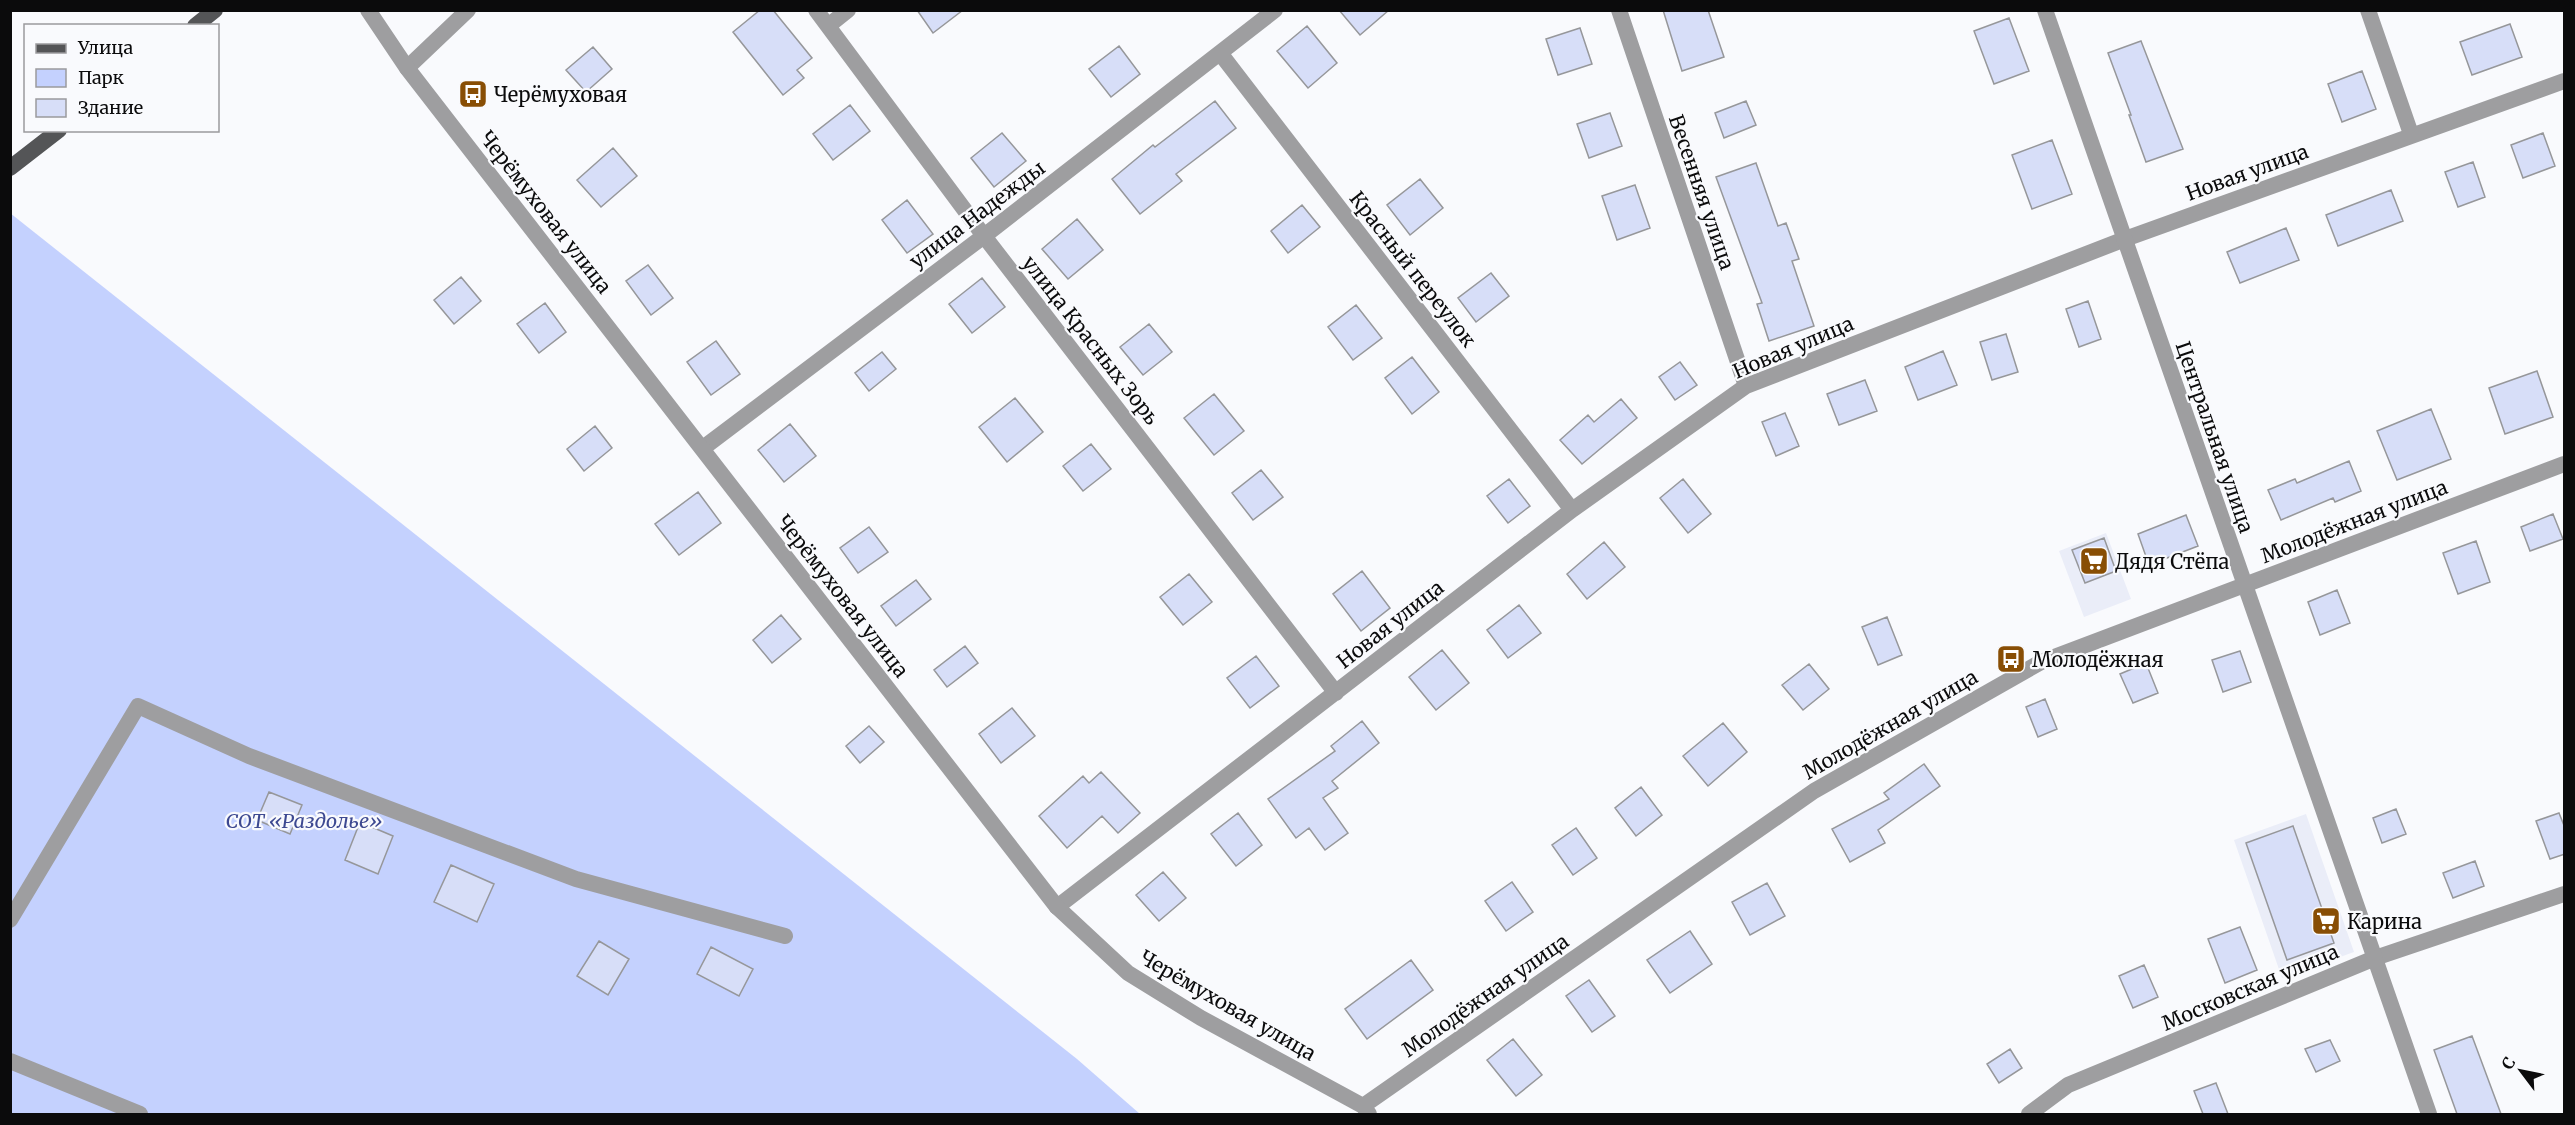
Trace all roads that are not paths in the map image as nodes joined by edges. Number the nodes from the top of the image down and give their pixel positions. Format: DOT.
graph roads {
  1 [pos="215,10"];
  2 [pos="368,10"];
  3 [pos="468,10"];
  4 [pos="816,10"];
  5 [pos="848,10"];
  6 [pos="1275,10"];
  7 [pos="1619,10"];
  8 [pos="2045,10"];
  9 [pos="2368,10"];
  10 [pos="198,24"];
  11 [pos="828,26"];
  12 [pos="1220,53"];
  13 [pos="408,68"];
  14 [pos="2565,81"];
  15 [pos="56,132"];
  16 [pos="2411,134"];
  17 [pos="10,168"];
  18 [pos="984,236"];
  19 [pos="2125,238"];
  20 [pos="1746,386"];
  21 [pos="703,448"];
  22 [pos="2565,464"];
  23 [pos="1572,510"];
  24 [pos="2244,585"];
  25 [pos="1336,693"];
  26 [pos="2565,894"];
  27 [pos="1057,908"];
  28 [pos="10,920"];
  29 [pos="785,936"];
  30 [pos="2375,958"];
  31 [pos="10,1061"];
  32 [pos="1366,1110"];
  33 [pos="140,1114"];
  34 [pos="2029,1114"];
  35 [pos="2429,1114"];
  1 -- 10 [label="main road"];
  2 -- 13 [label="street, Черёмуховая улица"];
  3 -- 13 [label="street"];
  4 -- 11 [label="street, улица Красных Зорь"];
  5 -- 11 [label="street"];
  6 -- 12 [label="street, улица Надежды"];
  7 -- 20 [label="street, Весенняя улица"];
  8 -- 19 [label="street, Центральная улица"];
  9 -- 16 [label="street"];
  11 -- 18 [label="street, улица Красных Зорь"];
  12 -- 18 [label="street, улица Надежды"];
  12 -- 23 [label="street, Красный переулок"];
  13 -- 21 [label="street, Черёмуховая улица"];
  14 -- 16 [label="street, Новая улица"];
  15 -- 17 [label="main road"];
  16 -- 19 [label="street, Новая улица"];
  18 -- 21 [label="street, улица Надежды"];
  18 -- 25 [label="street, улица Красных Зорь"];
  19 -- 20 [label="street, Новая улица"];
  19 -- 24 [label="street, Центральная улица"];
  20 -- 23 [label="street, Новая улица"];
  21 -- 27 [label="street, Черёмуховая улица"];
  22 -- 24 [label="street, Молодёжная улица"];
  23 -- 25 [label="street, Новая улица"];
  24 -- 30 [label="street, Центральная улица"];
  24 -- 32 [label="street, Молодёжная улица"];
  25 -- 27 [label="street, Новая улица"];
  26 -- 30 [label="street, Московская улица"];
  27 -- 32 [label="street, Черёмуховая улица"];
  28 -- 29 [label="street"];
  30 -- 34 [label="street, Московская улица"];
  30 -- 35 [label="street, Центральная улица"];
  31 -- 33 [label="street"];
}
